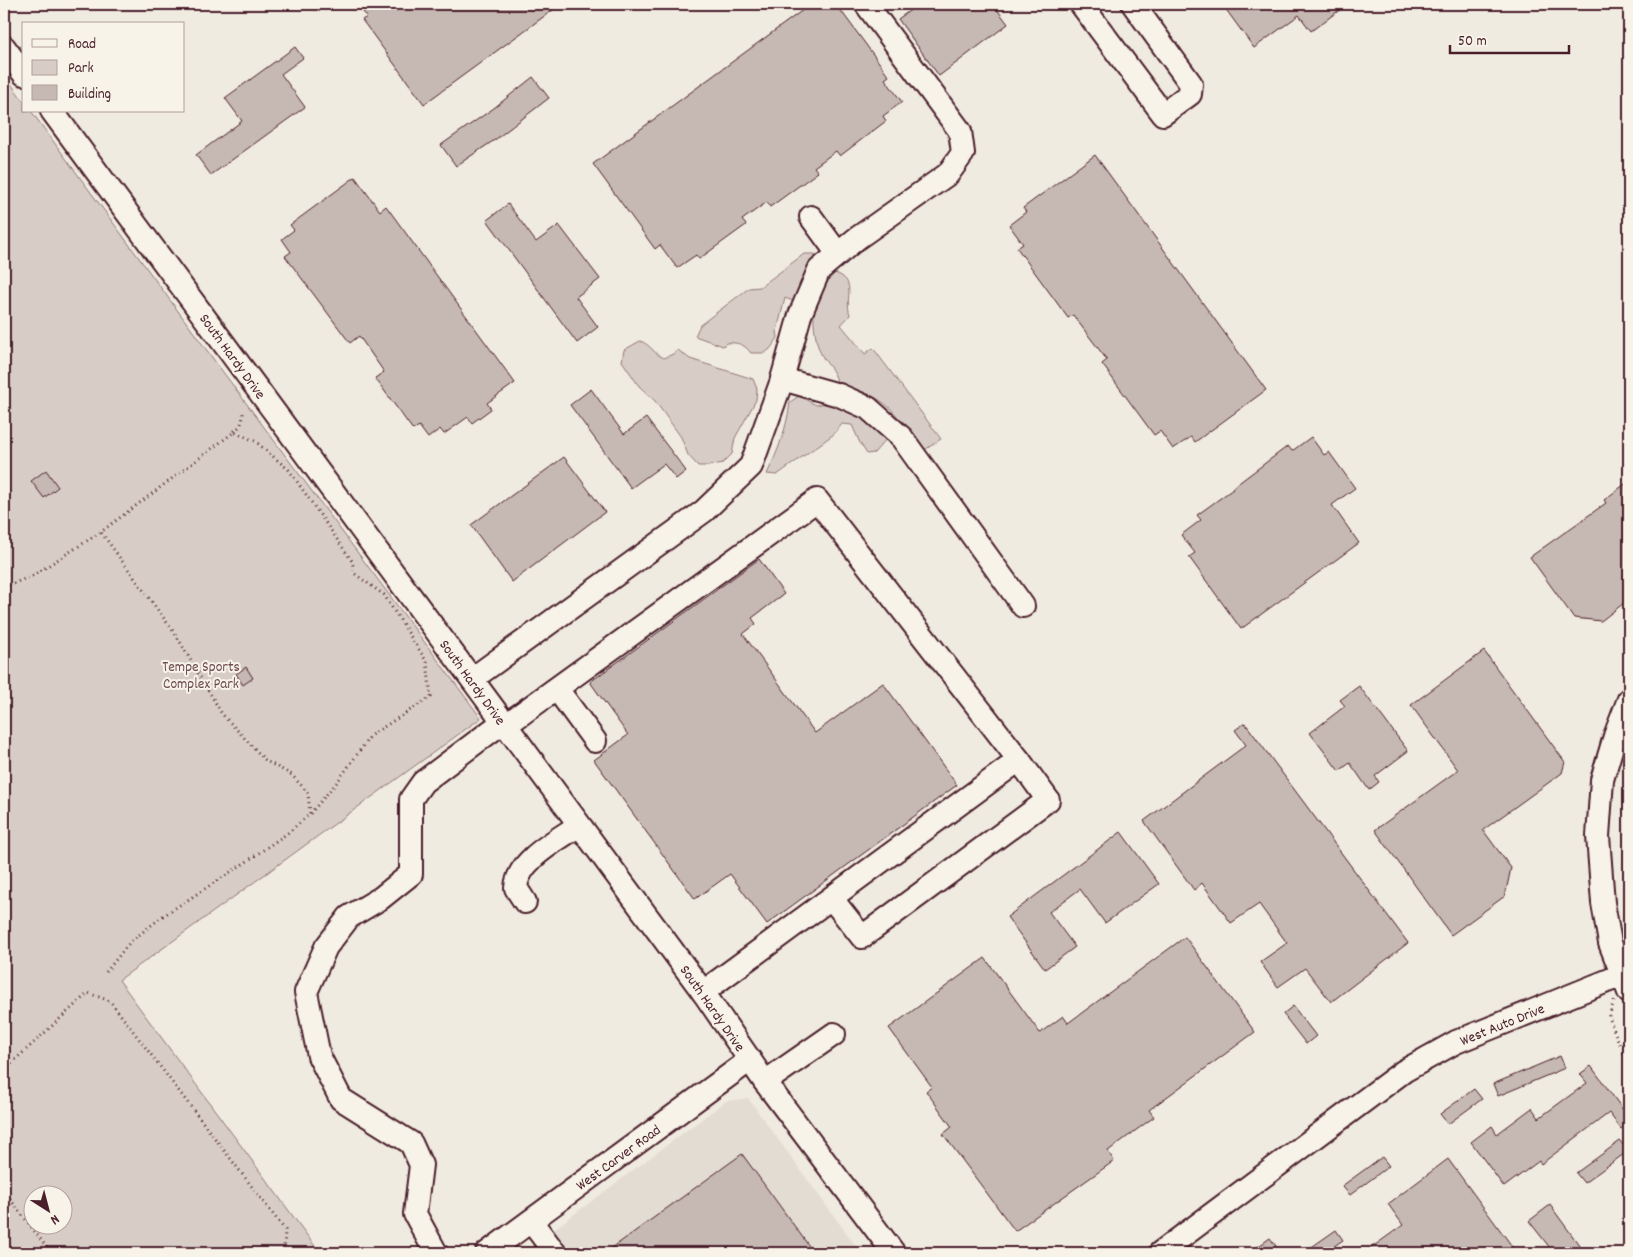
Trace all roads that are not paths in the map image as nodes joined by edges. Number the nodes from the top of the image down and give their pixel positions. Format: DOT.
graph roads {
  1 [pos="866,4"];
  2 [pos="1082,4"];
  3 [pos="1133,4"];
  4 [pos="4,47"];
  5 [pos="22,71"];
  6 [pos="53,112"];
  7 [pos="811,217"];
  8 [pos="838,254"];
  9 [pos="782,378"];
  10 [pos="1023,606"];
  11 [pos="472,679"];
  12 [pos="557,689"];
  13 [pos="1629,699"];
  14 [pos="504,724"];
  15 [pos="595,741"];
  16 [pos="1019,760"];
  17 [pos="579,825"];
  18 [pos="832,899"];
  19 [pos="524,902"];
  20 [pos="1627,983"];
  21 [pos="703,992"];
  22 [pos="834,1034"];
  23 [pos="750,1060"];
  24 [pos="765,1082"];
  25 [pos="531,1221"];
  26 [pos="436,1253"];
  27 [pos="487,1253"];
  28 [pos="555,1253"];
  29 [pos="894,1253"];
  30 [pos="1160,1253"];
  1 -- 8 [label="street"];
  2 -- 3 [label="street"];
  4 -- 5 [label="street"];
  6 -- 11 [label="street, South Hardy Drive"];
  7 -- 8 [label="street"];
  8 -- 9 [label="street"];
  9 -- 10 [label="street"];
  9 -- 11 [label="street"];
  11 -- 14 [label="street, South Hardy Drive"];
  12 -- 14 [label="street"];
  12 -- 15 [label="street"];
  12 -- 16 [label="street"];
  13 -- 20 [label="street, West Auto Drive"];
  14 -- 17 [label="street, South Hardy Drive"];
  14 -- 26 [label="street"];
  16 -- 18 [label="street"];
  16 -- 18 [label="street"];
  17 -- 19 [label="street"];
  17 -- 21 [label="street, South Hardy Drive"];
  18 -- 21 [label="street"];
  20 -- 30 [label="street, West Auto Drive"];
  21 -- 23 [label="street, South Hardy Drive"];
  22 -- 24 [label="street"];
  23 -- 24 [label="street, South Hardy Drive"];
  23 -- 25 [label="street, West Carver Road"];
  24 -- 29 [label="street, South Hardy Drive"];
  25 -- 27 [label="street, West Carver Road"];
  25 -- 28 [label="street"];
}
